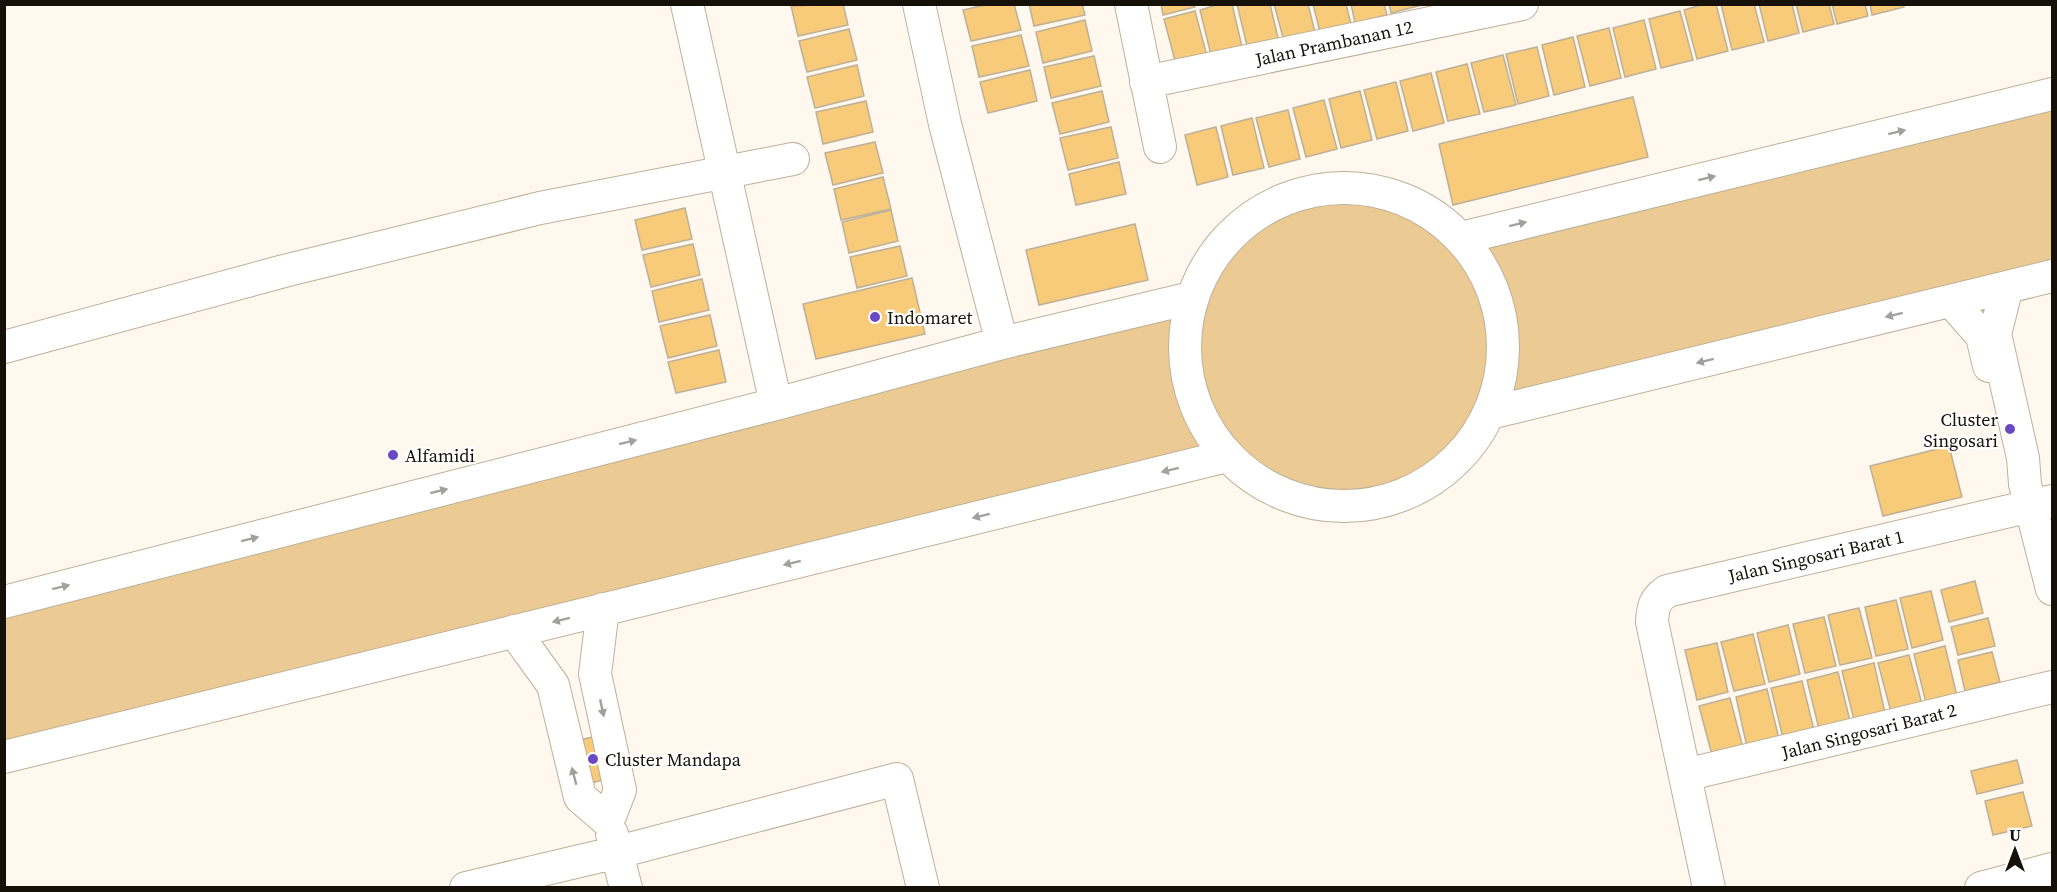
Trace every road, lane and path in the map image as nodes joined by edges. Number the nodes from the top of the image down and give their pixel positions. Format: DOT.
graph roads {
  1 [pos="687,4"];
  2 [pos="919,4"];
  3 [pos="1131,4"];
  4 [pos="1522,4"];
  5 [pos="1146,82"];
  6 [pos="2052,94"];
  7 [pos="1160,147"];
  8 [pos="793,159"];
  9 [pos="724,171"];
  10 [pos="1461,238"];
  11 [pos="2052,276"];
  12 [pos="2007,287"];
  13 [pos="1191,298"];
  14 [pos="1951,301"];
  15 [pos="1988,335"];
  16 [pos="1002,343"];
  17 [pos="4,347"];
  18 [pos="776,404"];
  19 [pos="1490,413"];
  20 [pos="1227,456"];
  21 [pos="2036,497"];
  22 [pos="2052,589"];
  23 [pos="4,602"];
  24 [pos="603,609"];
  25 [pos="513,632"];
  26 [pos="595,674"];
  27 [pos="553,686"];
  28 [pos="2052,687"];
  29 [pos="4,757"];
  30 [pos="1686,775"];
  31 [pos="608,821"];
  32 [pos="618,852"];
  33 [pos="2052,869"];
  34 [pos="466,888"];
  35 [pos="626,888"];
  36 [pos="923,888"];
  37 [pos="1709,888"];
  38 [pos="1981,888"];
  1 -- 9 [label="street"];
  2 -- 16 [label="street"];
  3 -- 5 [label="street"];
  4 -- 5 [label="street, Jalan Prambanan 12"];
  5 -- 7 [label="street"];
  10 -- 6 [label="street, one-way"];
  8 -- 9 [label="street"];
  9 -- 17 [label="street"];
  9 -- 18 [label="street"];
  10 -- 13 [label="street"];
  10 -- 19 [label="street"];
  11 -- 12 [label="street"];
  12 -- 14 [label="street"];
  12 -- 15 [label="street"];
  13 -- 16 [label="street"];
  13 -- 20 [label="street"];
  14 -- 15 [label="street"];
  14 -- 19 [label="street, one-way"];
  15 -- 21 [label="street"];
  16 -- 18 [label="street"];
  23 -- 18 [label="street, one-way"];
  19 -- 20 [label="street"];
  20 -- 24 [label="street, one-way"];
  21 -- 22 [label="street"];
  21 -- 30 [label="street, Jalan Singosari Barat 1"];
  24 -- 25 [label="street, one-way"];
  24 -- 26 [label="street"];
  25 -- 27 [label="street"];
  25 -- 29 [label="street"];
  26 -- 27 [label="street"];
  26 -- 31 [label="street, one-way"];
  31 -- 27 [label="street, one-way"];
  28 -- 30 [label="street, Jalan Singosari Barat 2"];
  30 -- 37 [label="street, Jalan Singosari Barat 1"];
  31 -- 32 [label="street"];
  32 -- 34 [label="street"];
  32 -- 35 [label="street"];
  32 -- 36 [label="street"];
  33 -- 38 [label="street"];
}
